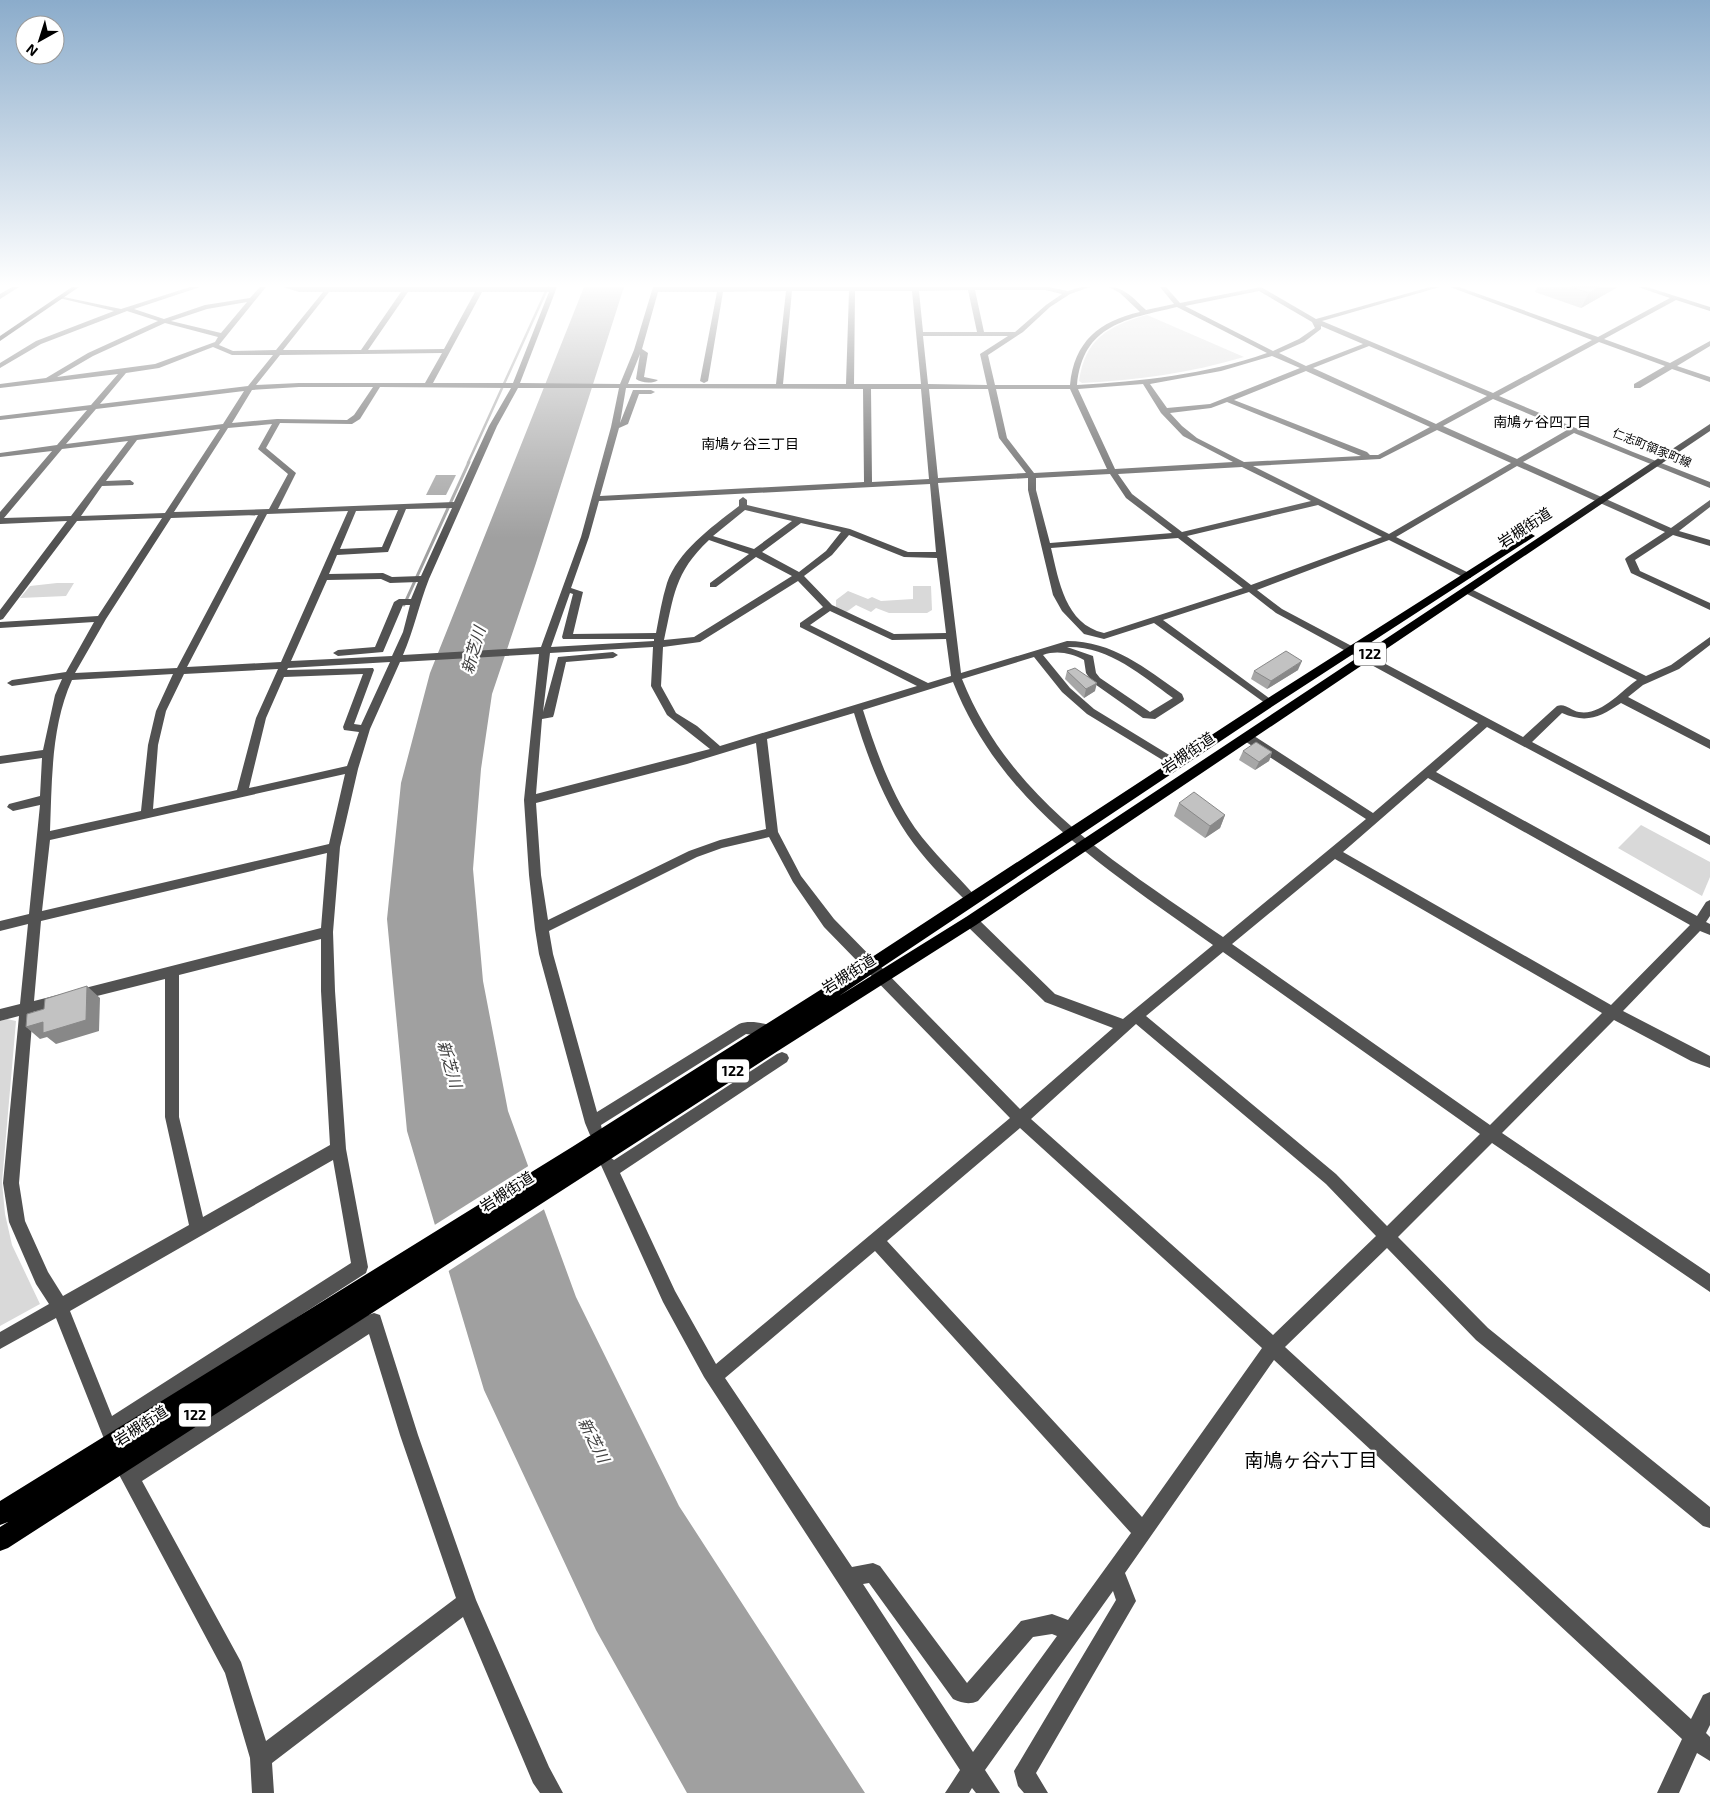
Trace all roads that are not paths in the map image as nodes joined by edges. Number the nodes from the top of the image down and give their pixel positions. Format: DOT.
graph roads {
  1 [pos="61,371"];
  2 [pos="124,371"];
  3 [pos="264,371"];
  4 [pos="435,371"];
  5 [pos="525,371"];
  6 [pos="628,371"];
  7 [pos="641,371"];
  8 [pos="706,371"];
  9 [pos="781,371"];
  10 [pos="850,371"];
  11 [pos="923,371"];
  12 [pos="988,371"];
  13 [pos="1075,371"];
  14 [pos="1215,371"];
  15 [pos="1301,371"];
  16 [pos="1314,371"];
  17 [pos="1432,371"];
  18 [pos="1538,371"];
  19 [pos="1662,371"];
  20 [pos="1683,371"];
  21 [pos="704,380"];
  22 [pos="1710,380"];
  23 [pos="46,381"];
  24 [pos="1146,383"];
  25 [pos="379,384"];
  26 [pos="428,385"];
  27 [pos="520,385"];
  28 [pos="0,386"];
  29 [pos="620,386"];
  30 [pos="745,386"];
  31 [pos="779,386"];
  32 [pos="850,386"];
  33 [pos="867,386"];
  34 [pos="924,386"];
  35 [pos="1637,386"];
  36 [pos="991,387"];
  37 [pos="1073,387"];
  38 [pos="250,388"];
  39 [pos="1493,396"];
  40 [pos="1228,400"];
  41 [pos="91,408"];
  42 [pos="1164,411"];
  43 [pos="1710,416"];
  44 [pos="0,418"];
  45 [pos="278,421"];
  46 [pos="227,425"];
  47 [pos="615,427"];
  48 [pos="1436,427"];
  49 [pos="1710,427"];
  50 [pos="1573,430"];
  51 [pos="135,437"];
  52 [pos="59,448"];
  53 [pos="0,455"];
  54 [pos="1368,459"];
  55 [pos="1651,462"];
  56 [pos="1518,463"];
  57 [pos="1242,465"];
  58 [pos="1112,471"];
  59 [pos="1032,476"];
  60 [pos="934,481"];
  61 [pos="130,483"];
  62 [pos="99,484"];
  63 [pos="1710,484"];
  64 [pos="868,485"];
  65 [pos="742,492"];
  66 [pos="1596,498"];
  67 [pos="596,499"];
  68 [pos="1320,502"];
  69 [pos="1710,503"];
  70 [pos="456,505"];
  71 [pos="403,507"];
  72 [pos="743,507"];
  73 [pos="353,509"];
  74 [pos="268,512"];
  75 [pos="168,516"];
  76 [pos="0,517"];
  77 [pos="74,518"];
  78 [pos="799,520"];
  79 [pos="0,521"];
  80 [pos="847,531"];
  81 [pos="1672,532"];
  82 [pos="1180,536"];
  83 [pos="707,537"];
  84 [pos="1390,537"];
  85 [pos="1710,543"];
  86 [pos="1045,546"];
  87 [pos="334,552"];
  88 [pos="756,554"];
  89 [pos="941,555"];
  90 [pos="799,576"];
  91 [pos="1468,576"];
  92 [pos="322,577"];
  93 [pos="424,579"];
  94 [pos="713,585"];
  95 [pos="1250,589"];
  96 [pos="568,590"];
  97 [pos="1466,590"];
  98 [pos="415,602"];
  99 [pos="829,607"];
  100 [pos="1710,607"];
  101 [pos="0,617"];
  102 [pos="101,619"];
  103 [pos="1156,619"];
  104 [pos="0,625"];
  105 [pos="951,636"];
  106 [pos="1710,640"];
  107 [pos="659,644"];
  108 [pos="546,650"];
  109 [pos="1054,650"];
  110 [pos="1110,651"];
  111 [pos="1352,651"];
  112 [pos="1037,654"];
  113 [pos="397,658"];
  114 [pos="1088,658"];
  115 [pos="1364,658"];
  116 [pos="283,665"];
  117 [pos="180,671"];
  118 [pos="68,676"];
  119 [pos="956,676"];
  120 [pos="1645,680"];
  121 [pos="12,682"];
  122 [pos="925,686"];
  123 [pos="1621,698"];
  124 [pos="1269,703"];
  125 [pos="857,707"];
  126 [pos="537,717"];
  127 [pos="1486,722"];
  128 [pos="365,729"];
  129 [pos="1247,736"];
  130 [pos="762,737"];
  131 [pos="1524,742"];
  132 [pos="1710,744"];
  133 [pos="718,750"];
  134 [pos="48,753"];
  135 [pos="0,760"];
  136 [pos="1178,764"];
  137 [pos="352,769"];
  138 [pos="1427,772"];
  139 [pos="242,792"];
  140 [pos="46,799"];
  141 [pos="530,800"];
  142 [pos="13,807"];
  143 [pos="147,813"];
  144 [pos="1372,818"];
  145 [pos="772,832"];
  146 [pos="1070,834"];
  147 [pos="44,836"];
  148 [pos="1710,841"];
  149 [pos="1085,846"];
  150 [pos="334,847"];
  151 [pos="1334,853"];
  152 [pos="972,900"];
  153 [pos="1710,905"];
  154 [pos="35,918"];
  155 [pos="971,921"];
  156 [pos="0,926"];
  157 [pos="1704,927"];
  158 [pos="541,930"];
  159 [pos="327,932"];
  160 [pos="1223,945"];
  161 [pos="172,970"];
  162 [pos="877,971"];
  163 [pos="27,1008"];
  164 [pos="1612,1012"];
  165 [pos="0,1015"];
  166 [pos="1130,1021"];
  167 [pos="770,1031"];
  168 [pos="782,1058"];
  169 [pos="1710,1062"];
  170 [pos="1020,1119"];
  171 [pos="1491,1134"];
  172 [pos="338,1148"];
  173 [pos="581,1160"];
  174 [pos="198,1229"];
  175 [pos="1387,1238"];
  176 [pos="875,1239"];
  177 [pos="387,1283"];
  178 [pos="1710,1284"];
  179 [pos="60,1308"];
  180 [pos="0,1341"];
  181 [pos="1273,1347"];
  182 [pos="714,1376"];
  183 [pos="110,1436"];
  184 [pos="126,1470"];
  185 [pos="0,1514"];
  186 [pos="1710,1519"];
  187 [pos="1144,1532"];
  188 [pos="0,1540"];
  189 [pos="1115,1571"];
  190 [pos="847,1578"];
  191 [pos="467,1602"];
  192 [pos="1072,1631"];
  193 [pos="1710,1702"];
  194 [pos="1694,1736"];
  195 [pos="1710,1751"];
  196 [pos="262,1758"];
  197 [pos="972,1770"];
  198 [pos="956,1792"];
  199 [pos="262,1793"];
  200 [pos="552,1793"];
  201 [pos="989,1793"];
  202 [pos="1037,1793"];
  203 [pos="1668,1793"];
  1 -- 23 [label="street"];
  2 -- 23 [label="street"];
  2 -- 41 [label="street"];
  3 -- 38 [label="street"];
  4 -- 26 [label="street"];
  5 -- 27 [label="street"];
  6 -- 29 [label="street"];
  7 -- 21 [label="street"];
  8 -- 21 [label="street"];
  9 -- 31 [label="street"];
  10 -- 32 [label="street"];
  11 -- 34 [label="street"];
  12 -- 36 [label="street"];
  13 -- 37 [label="street"];
  14 -- 24 [label="street"];
  15 -- 40 [label="street"];
  16 -- 48 [label="street"];
  17 -- 39 [label="street, 仁志町領家町線"];
  18 -- 39 [label="street"];
  19 -- 35 [label="street"];
  20 -- 22 [label="street"];
  21 -- 30 [label="street"];
  23 -- 28 [label="street"];
  24 -- 37 [label="street"];
  24 -- 42 [label="street"];
  25 -- 26 [label="street"];
  25 -- 38 [label="street"];
  25 -- 45 [label="street"];
  26 -- 27 [label="street"];
  27 -- 29 [label="street"];
  27 -- 70 [label="street"];
  29 -- 30 [label="street"];
  29 -- 47 [label="street"];
  30 -- 31 [label="street"];
  30 -- 47 [label="street"];
  31 -- 32 [label="street"];
  32 -- 33 [label="street"];
  33 -- 34 [label="street"];
  33 -- 64 [label="street"];
  34 -- 36 [label="street"];
  34 -- 60 [label="street"];
  36 -- 37 [label="street"];
  36 -- 59 [label="street"];
  37 -- 58 [label="street"];
  38 -- 41 [label="street"];
  38 -- 46 [label="street"];
  39 -- 48 [label="street"];
  39 -- 50 [label="street, 仁志町領家町線"];
  40 -- 42 [label="street"];
  40 -- 54 [label="street"];
  41 -- 44 [label="street"];
  41 -- 52 [label="street"];
  42 -- 57 [label="street"];
  43 -- 55 [label="highway, 岩槻街道 / 122"];
  45 -- 46 [label="street"];
  45 -- 74 [label="street"];
  46 -- 51 [label="street"];
  46 -- 75 [label="street"];
  47 -- 67 [label="street"];
  48 -- 54 [label="street"];
  48 -- 56 [label="street"];
  49 -- 55 [label="highway, 岩槻街道 / 122"];
  50 -- 55 [label="street, 仁志町領家町線"];
  50 -- 56 [label="street"];
  51 -- 52 [label="street"];
  51 -- 62 [label="street"];
  52 -- 53 [label="street"];
  52 -- 76 [label="street"];
  54 -- 57 [label="street"];
  55 -- 63 [label="street, 仁志町領家町線"];
  55 -- 66 [label="highway, 岩槻街道 / 122"];
  56 -- 66 [label="street"];
  56 -- 84 [label="street"];
  57 -- 58 [label="street"];
  57 -- 68 [label="street"];
  58 -- 59 [label="street"];
  58 -- 82 [label="street"];
  59 -- 60 [label="street"];
  59 -- 86 [label="street"];
  60 -- 64 [label="street"];
  60 -- 89 [label="street"];
  61 -- 62 [label="street"];
  62 -- 77 [label="street"];
  64 -- 65 [label="street"];
  65 -- 67 [label="street"];
  65 -- 72 [label="street"];
  66 -- 81 [label="street"];
  66 -- 91 [label="highway, 岩槻街道 / 122"];
  66 -- 97 [label="highway, 岩槻街道 / 122"];
  67 -- 96 [label="street"];
  68 -- 82 [label="street"];
  68 -- 84 [label="street"];
  69 -- 81 [label="street"];
  70 -- 71 [label="street"];
  70 -- 93 [label="street"];
  71 -- 73 [label="street"];
  71 -- 87 [label="street"];
  72 -- 78 [label="street"];
  72 -- 83 [label="street"];
  73 -- 74 [label="street"];
  73 -- 87 [label="street"];
  74 -- 75 [label="street"];
  74 -- 117 [label="street"];
  75 -- 77 [label="street"];
  75 -- 102 [label="street"];
  77 -- 79 [label="street"];
  77 -- 101 [label="street"];
  78 -- 80 [label="street"];
  78 -- 88 [label="street"];
  80 -- 89 [label="street"];
  80 -- 90 [label="street"];
  81 -- 85 [label="street"];
  81 -- 100 [label="street"];
  82 -- 86 [label="street"];
  82 -- 95 [label="street"];
  83 -- 88 [label="street"];
  83 -- 107 [label="street"];
  84 -- 91 [label="street"];
  84 -- 95 [label="street"];
  86 -- 103 [label="street"];
  87 -- 92 [label="street"];
  88 -- 90 [label="street"];
  88 -- 94 [label="street"];
  89 -- 105 [label="street"];
  90 -- 99 [label="street"];
  90 -- 107 [label="street"];
  91 -- 111 [label="highway, 岩槻街道 / 122"];
  92 -- 93 [label="street"];
  92 -- 116 [label="street"];
  93 -- 98 [label="street"];
  95 -- 103 [label="street"];
  95 -- 111 [label="street"];
  96 -- 107 [label="street"];
  96 -- 108 [label="street"];
  97 -- 115 [label="highway, 岩槻街道 / 122"];
  97 -- 120 [label="street"];
  98 -- 113 [label="street"];
  98 -- 116 [label="street"];
  99 -- 105 [label="street"];
  99 -- 122 [label="street"];
  102 -- 104 [label="street"];
  102 -- 118 [label="street"];
  103 -- 124 [label="street"];
  105 -- 119 [label="street"];
  106 -- 120 [label="street"];
  107 -- 108 [label="street"];
  107 -- 126 [label="street"];
  107 -- 133 [label="street"];
  108 -- 113 [label="street"];
  108 -- 126 [label="street"];
  109 -- 110 [label="street"];
  109 -- 112 [label="street"];
  109 -- 114 [label="street"];
  110 -- 114 [label="street"];
  110 -- 114 [label="street"];
  111 -- 115 [label="street"];
  111 -- 124 [label="highway, 岩槻街道 / 122"];
  112 -- 119 [label="street"];
  112 -- 136 [label="street"];
  113 -- 116 [label="street"];
  113 -- 128 [label="street"];
  115 -- 127 [label="street"];
  115 -- 129 [label="highway, 岩槻街道 / 122"];
  116 -- 117 [label="street"];
  116 -- 128 [label="street"];
  116 -- 139 [label="street"];
  117 -- 118 [label="street"];
  117 -- 143 [label="street"];
  118 -- 121 [label="street"];
  118 -- 134 [label="street"];
  119 -- 122 [label="street"];
  119 -- 146 [label="street"];
  120 -- 123 [label="street"];
  122 -- 125 [label="street"];
  123 -- 131 [label="street"];
  123 -- 132 [label="street"];
  124 -- 136 [label="highway, 岩槻街道 / 122"];
  125 -- 130 [label="street"];
  125 -- 152 [label="street"];
  126 -- 141 [label="street"];
  127 -- 131 [label="street"];
  127 -- 138 [label="street"];
  128 -- 137 [label="street"];
  129 -- 144 [label="street"];
  129 -- 149 [label="highway, 岩槻街道 / 122"];
  130 -- 133 [label="street"];
  130 -- 145 [label="street"];
  131 -- 148 [label="street"];
  133 -- 141 [label="street"];
  134 -- 135 [label="street"];
  134 -- 140 [label="street"];
  136 -- 146 [label="highway, 岩槻街道 / 122"];
  137 -- 139 [label="street"];
  137 -- 150 [label="street"];
  138 -- 144 [label="street"];
  138 -- 157 [label="street"];
  139 -- 143 [label="street"];
  140 -- 142 [label="street"];
  140 -- 147 [label="street"];
  141 -- 158 [label="street"];
  143 -- 147 [label="street"];
  144 -- 151 [label="street"];
  145 -- 158 [label="street"];
  145 -- 162 [label="street"];
  146 -- 149 [label="street"];
  146 -- 152 [label="highway, 岩槻街道 / 122"];
  147 -- 154 [label="street"];
  149 -- 155 [label="highway, 岩槻街道 / 122"];
  149 -- 160 [label="street"];
  150 -- 154 [label="street"];
  150 -- 159 [label="street"];
  151 -- 160 [label="street"];
  151 -- 164 [label="street"];
  152 -- 162 [label="highway, 岩槻街道 / 122"];
  153 -- 157 [label="street"];
  154 -- 156 [label="street"];
  154 -- 163 [label="street"];
  155 -- 162 [label="highway, 岩槻街道 / 122"];
  155 -- 166 [label="street"];
  157 -- 164 [label="street"];
  158 -- 167 [label="street"];
  159 -- 161 [label="street"];
  159 -- 172 [label="street"];
  160 -- 166 [label="street"];
  160 -- 171 [label="street"];
  161 -- 163 [label="street"];
  161 -- 174 [label="street"];
  162 -- 167 [label="highway, 岩槻街道 / 122"];
  162 -- 170 [label="street"];
  162 -- 173 [label="highway, 岩槻街道 / 122"];
  163 -- 165 [label="street"];
  163 -- 179 [label="street"];
  164 -- 169 [label="street"];
  164 -- 171 [label="street"];
  166 -- 170 [label="street"];
  166 -- 175 [label="street"];
  167 -- 173 [label="highway, 岩槻街道 / 122"];
  168 -- 182 [label="street"];
  170 -- 176 [label="street"];
  170 -- 181 [label="street"];
  171 -- 175 [label="street"];
  171 -- 178 [label="street"];
  172 -- 174 [label="street"];
  172 -- 183 [label="street"];
  173 -- 177 [label="highway, 岩槻街道 / 122"];
  174 -- 179 [label="street"];
  175 -- 181 [label="street"];
  175 -- 186 [label="street"];
  176 -- 182 [label="street"];
  176 -- 187 [label="street"];
  177 -- 183 [label="highway, 岩槻街道 / 122"];
  177 -- 184 [label="highway, 岩槻街道 / 122"];
  179 -- 180 [label="street"];
  179 -- 183 [label="street"];
  181 -- 187 [label="street"];
  181 -- 194 [label="street"];
  182 -- 190 [label="street"];
  183 -- 184 [label="street"];
  183 -- 185 [label="highway, 岩槻街道 / 122"];
  184 -- 188 [label="highway, 岩槻街道 / 122"];
  184 -- 191 [label="street"];
  184 -- 196 [label="street"];
  187 -- 189 [label="street"];
  189 -- 192 [label="street"];
  189 -- 202 [label="street"];
  190 -- 192 [label="street"];
  190 -- 197 [label="street"];
  191 -- 196 [label="street"];
  191 -- 200 [label="street"];
  192 -- 197 [label="street"];
  193 -- 194 [label="street"];
  194 -- 195 [label="street"];
  194 -- 203 [label="street"];
  196 -- 199 [label="street"];
  197 -- 198 [label="street"];
  197 -- 201 [label="street"];
}
